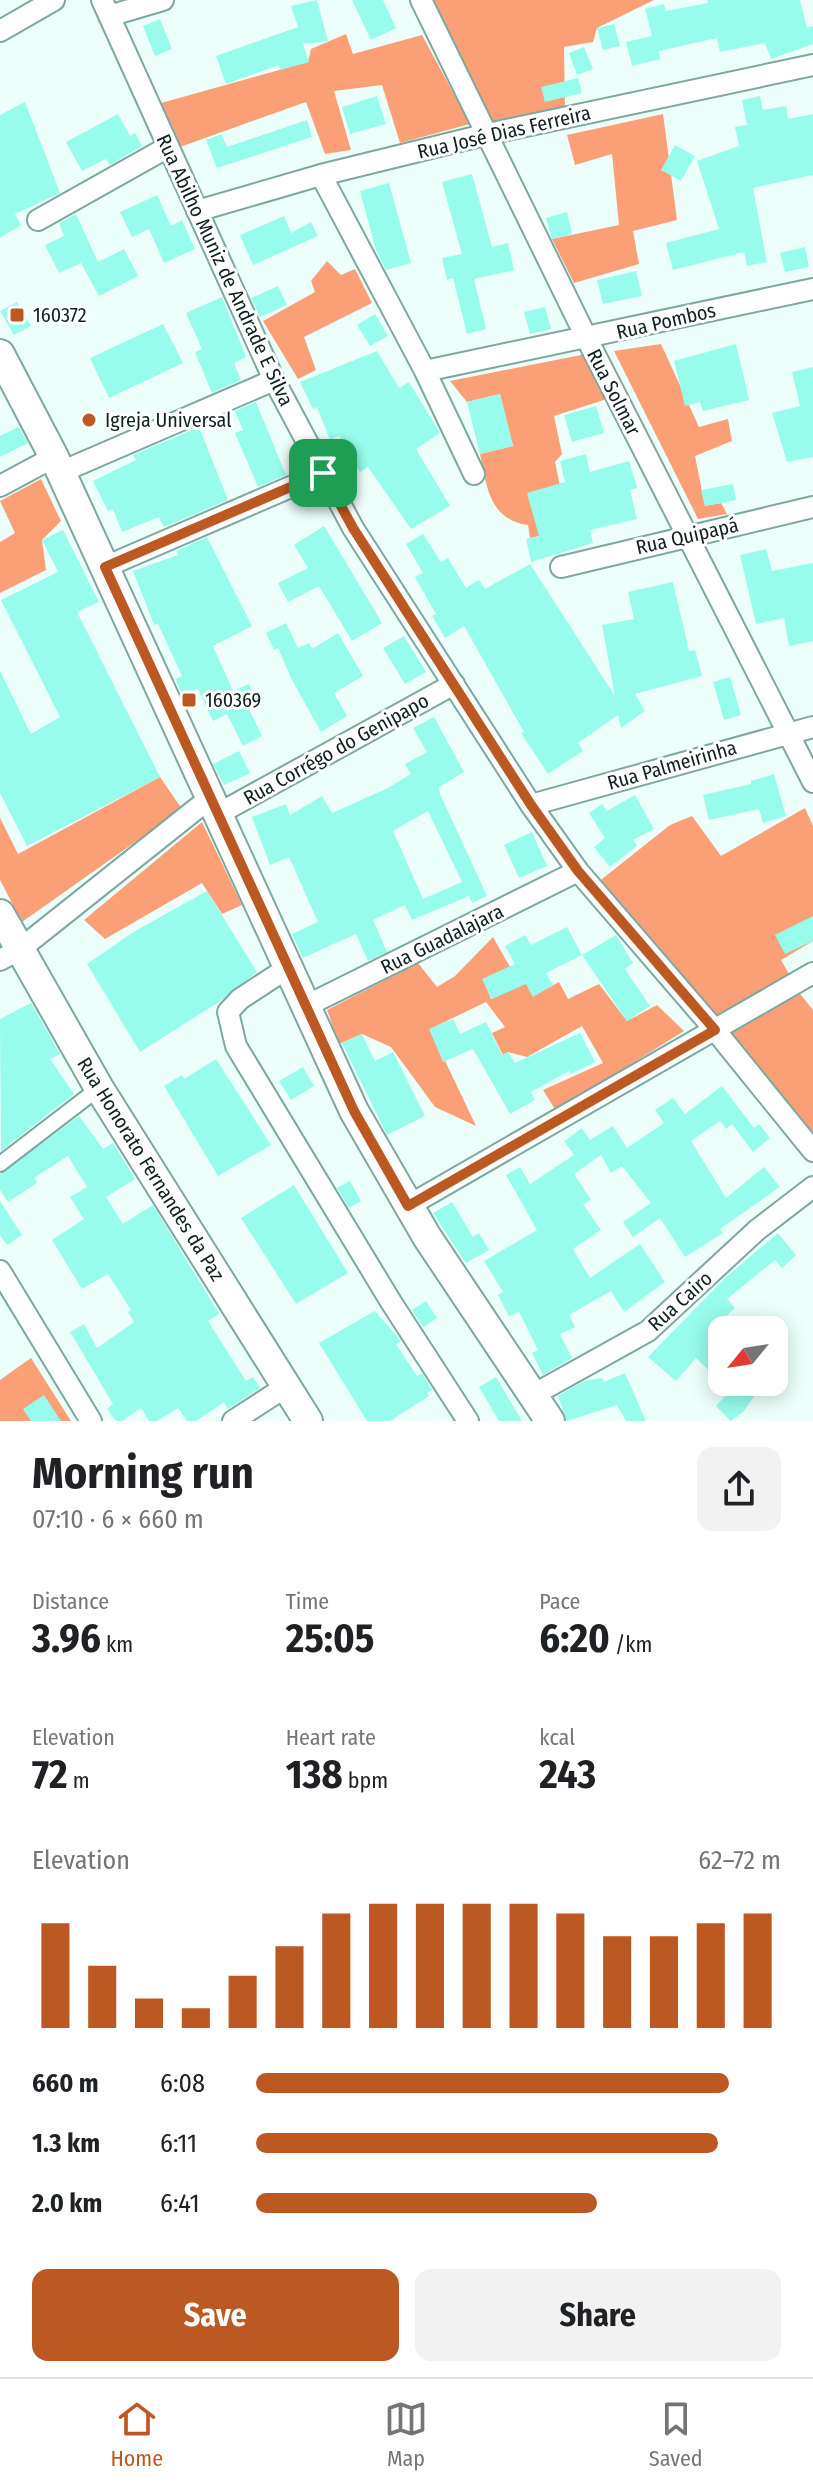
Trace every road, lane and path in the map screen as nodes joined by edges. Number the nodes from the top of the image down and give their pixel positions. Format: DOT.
graph roads {
  1 [pos="54,0"];
  2 [pos="163,0"];
  3 [pos="421,0"];
  4 [pos="106,8"];
  5 [pos="0,31"];
  6 [pos="813,65"];
  7 [pos="488,134"];
  8 [pos="168,147"];
  9 [pos="321,175"];
  10 [pos="197,211"];
  11 [pos="38,220"];
  12 [pos="813,289"];
  13 [pos="587,339"];
  14 [pos="0,354"];
  15 [pos="425,371"];
  16 [pos="274,380"];
  17 [pos="58,465"];
  18 [pos="323,473"];
  19 [pos="474,474"];
  20 [pos="0,486"];
  21 [pos="813,507"];
  22 [pos="688,535"];
  23 [pos="105,567"];
  24 [pos="561,567"];
  25 [pos="454,684"];
  26 [pos="813,727"];
  27 [pos="787,732"];
  28 [pos="813,782"];
  29 [pos="531,805"];
  30 [pos="214,806"];
  31 [pos="578,871"];
  32 [pos="0,914"];
  33 [pos="10,955"];
  34 [pos="289,967"];
  35 [pos="813,973"];
  36 [pos="306,1006"];
  37 [pos="715,1030"];
  38 [pos="99,1088"];
  39 [pos="813,1151"];
  40 [pos="0,1164"];
  41 [pos="813,1187"];
  42 [pos="408,1206"];
  43 [pos="0,1271"];
  44 [pos="287,1386"];
  45 [pos="533,1395"];
  46 [pos="91,1421"];
  47 [pos="233,1421"];
  48 [pos="308,1421"];
  49 [pos="468,1421"];
  50 [pos="550,1421"];
  1 -- 5 [label="street"];
  2 -- 4 [label="street"];
  3 -- 7 [label="street, Rua Solmar"];
  4 -- 8 [label="street, Rua Abilho Muniz de Andrade E Silva"];
  6 -- 7 [label="street, Rua José Dias Ferreira"];
  7 -- 9 [label="street, Rua José Dias Ferreira"];
  7 -- 13 [label="street, Rua Solmar"];
  8 -- 10 [label="street, Rua Abilho Muniz de Andrade E Silva"];
  8 -- 11 [label="street"];
  9 -- 10 [label="street, Rua José Dias Ferreira"];
  9 -- 15 [label="street"];
  10 -- 16 [label="street, Rua Abilho Muniz de Andrade E Silva"];
  12 -- 13 [label="street, Rua Pombos"];
  13 -- 15 [label="street, Rua Pombos"];
  13 -- 22 [label="street, Rua Solmar"];
  14 -- 17 [label="main road"];
  15 -- 19 [label="street"];
  16 -- 17 [label="street"];
  16 -- 18 [label="street, Rua Abilho Muniz de Andrade E Silva"];
  17 -- 20 [label="street"];
  17 -- 23 [label="main road"];
  18 -- 23 [label="street"];
  18 -- 25 [label="street, Rua Abilho Muniz de Andrade E Silva"];
  21 -- 22 [label="street, Rua Quipapá"];
  22 -- 24 [label="street, Rua Quipapá"];
  22 -- 27 [label="street, Rua Solmar"];
  23 -- 30 [label="main road"];
  25 -- 29 [label="street, Rua Abilho Muniz de Andrade E Silva"];
  25 -- 30 [label="street, Rua Corrégo do Genipapo"];
  26 -- 27 [label="street, Rua Palmeirinha"];
  27 -- 28 [label="street, Rua Solmar"];
  27 -- 29 [label="street, Rua Palmeirinha"];
  29 -- 31 [label="street, Rua Abilho Muniz de Andrade E Silva"];
  30 -- 33 [label="street, Rua Corrégo do Genipapo"];
  30 -- 34 [label="main road"];
  31 -- 36 [label="street, Rua Guadalajara"];
  31 -- 37 [label="street, Rua Abilho Muniz de Andrade E Silva"];
  32 -- 33 [label="main road, Rua Honorato Fernandes da Paz"];
  33 -- 38 [label="main road, Rua Honorato Fernandes da Paz"];
  34 -- 36 [label="main road"];
  34 -- 49 [label="street"];
  35 -- 37 [label="street"];
  36 -- 42 [label="main road"];
  37 -- 39 [label="street, Rua Abilho Muniz de Andrade E Silva"];
  37 -- 42 [label="street"];
  38 -- 40 [label="street"];
  38 -- 44 [label="main road, Rua Honorato Fernandes da Paz"];
  41 -- 45 [label="street, Rua Cairo"];
  42 -- 45 [label="main road"];
  43 -- 46 [label="street"];
  44 -- 47 [label="street"];
  44 -- 48 [label="main road, Rua Honorato Fernandes da Paz"];
  45 -- 50 [label="main road"];
}
